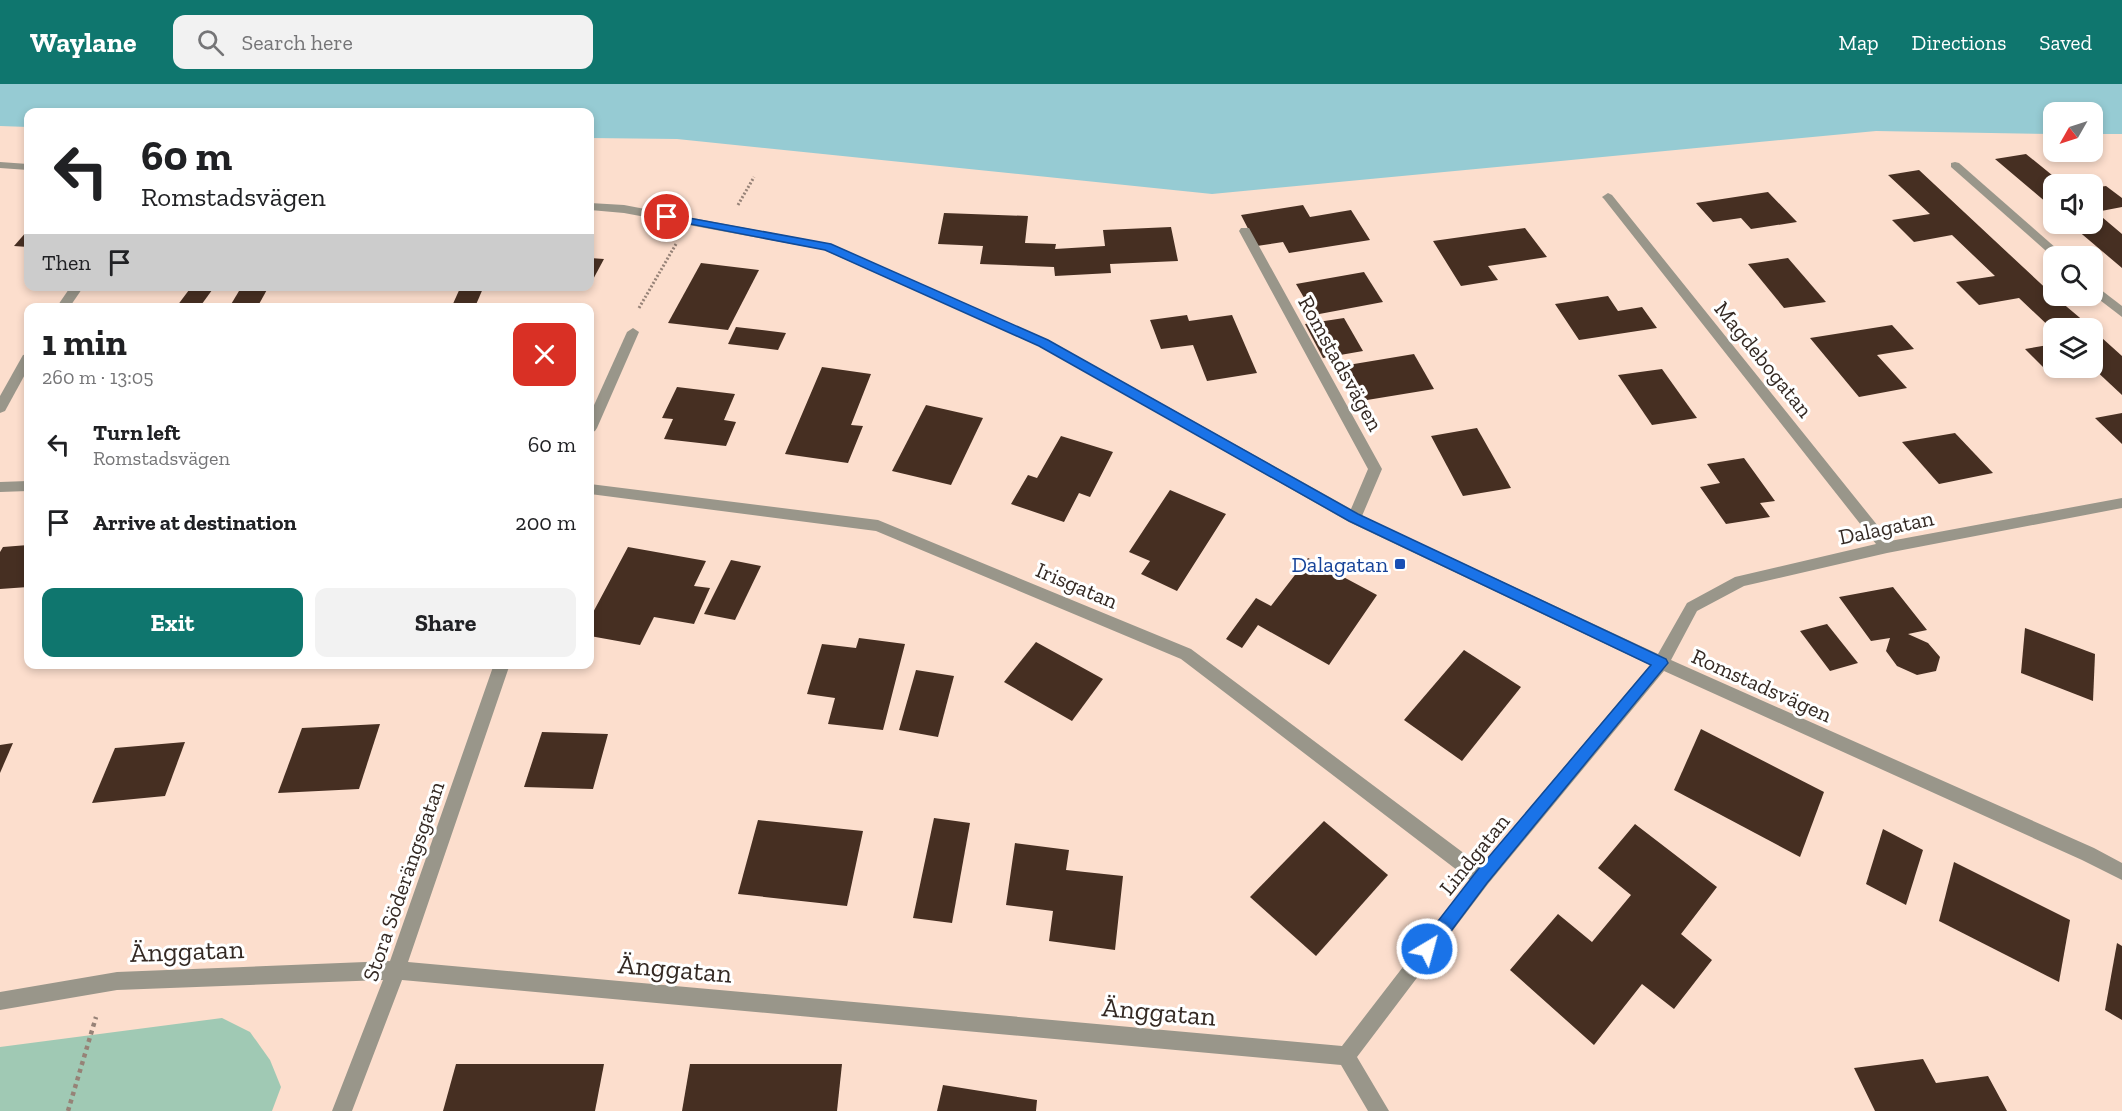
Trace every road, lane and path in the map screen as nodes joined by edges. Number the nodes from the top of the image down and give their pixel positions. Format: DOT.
graph roads {
  1 [pos="0,165"];
  2 [pos="1955,165"];
  3 [pos="24,167"];
  4 [pos="1608,197"];
  5 [pos="594,206"];
  6 [pos="689,221"];
  7 [pos="1245,231"];
  8 [pos="2048,246"];
  9 [pos="2103,297"];
  10 [pos="2122,313"];
  11 [pos="633,332"];
  12 [pos="24,365"];
  13 [pos="0,408"];
  14 [pos="594,419"];
  15 [pos="24,486"];
  16 [pos="0,487"];
  17 [pos="594,490"];
  18 [pos="2122,503"];
  19 [pos="1354,518"];
  20 [pos="1887,547"];
  21 [pos="1661,663"];
  22 [pos="500,669"];
  23 [pos="2122,872"];
  24 [pos="1482,878"];
  25 [pos="396,970"];
  26 [pos="106,983"];
  27 [pos="0,1000"];
  28 [pos="1346,1056"];
  29 [pos="68,1111"];
  30 [pos="342,1111"];
  31 [pos="1379,1111"];
  1 -- 3 [label="street"];
  2 -- 8 [label="street"];
  4 -- 20 [label="street, Magdebogatan"];
  5 -- 6 [label="street, Romstadsvägen"];
  6 -- 11 [label="path"];
  6 -- 19 [label="street, Romstadsvägen"];
  7 -- 19 [label="street, Romstadsvägen"];
  9 -- 10 [label="street"];
  11 -- 14 [label="street"];
  12 -- 13 [label="street"];
  15 -- 16 [label="street"];
  17 -- 24 [label="street, Irisgatan"];
  18 -- 20 [label="street, Dalagatan"];
  19 -- 21 [label="street, Romstadsvägen"];
  20 -- 21 [label="street, Dalagatan"];
  21 -- 23 [label="street, Romstadsvägen"];
  21 -- 24 [label="street, Lindgatan"];
  22 -- 25 [label="street, Stora Söderängsgatan"];
  24 -- 28 [label="street, Lindgatan"];
  25 -- 26 [label="street, Änggatan"];
  25 -- 28 [label="street, Änggatan"];
  25 -- 30 [label="street, Stora Söderängsgatan"];
  26 -- 27 [label="street, Änggatan"];
  26 -- 29 [label="path"];
  28 -- 31 [label="street"];
}
